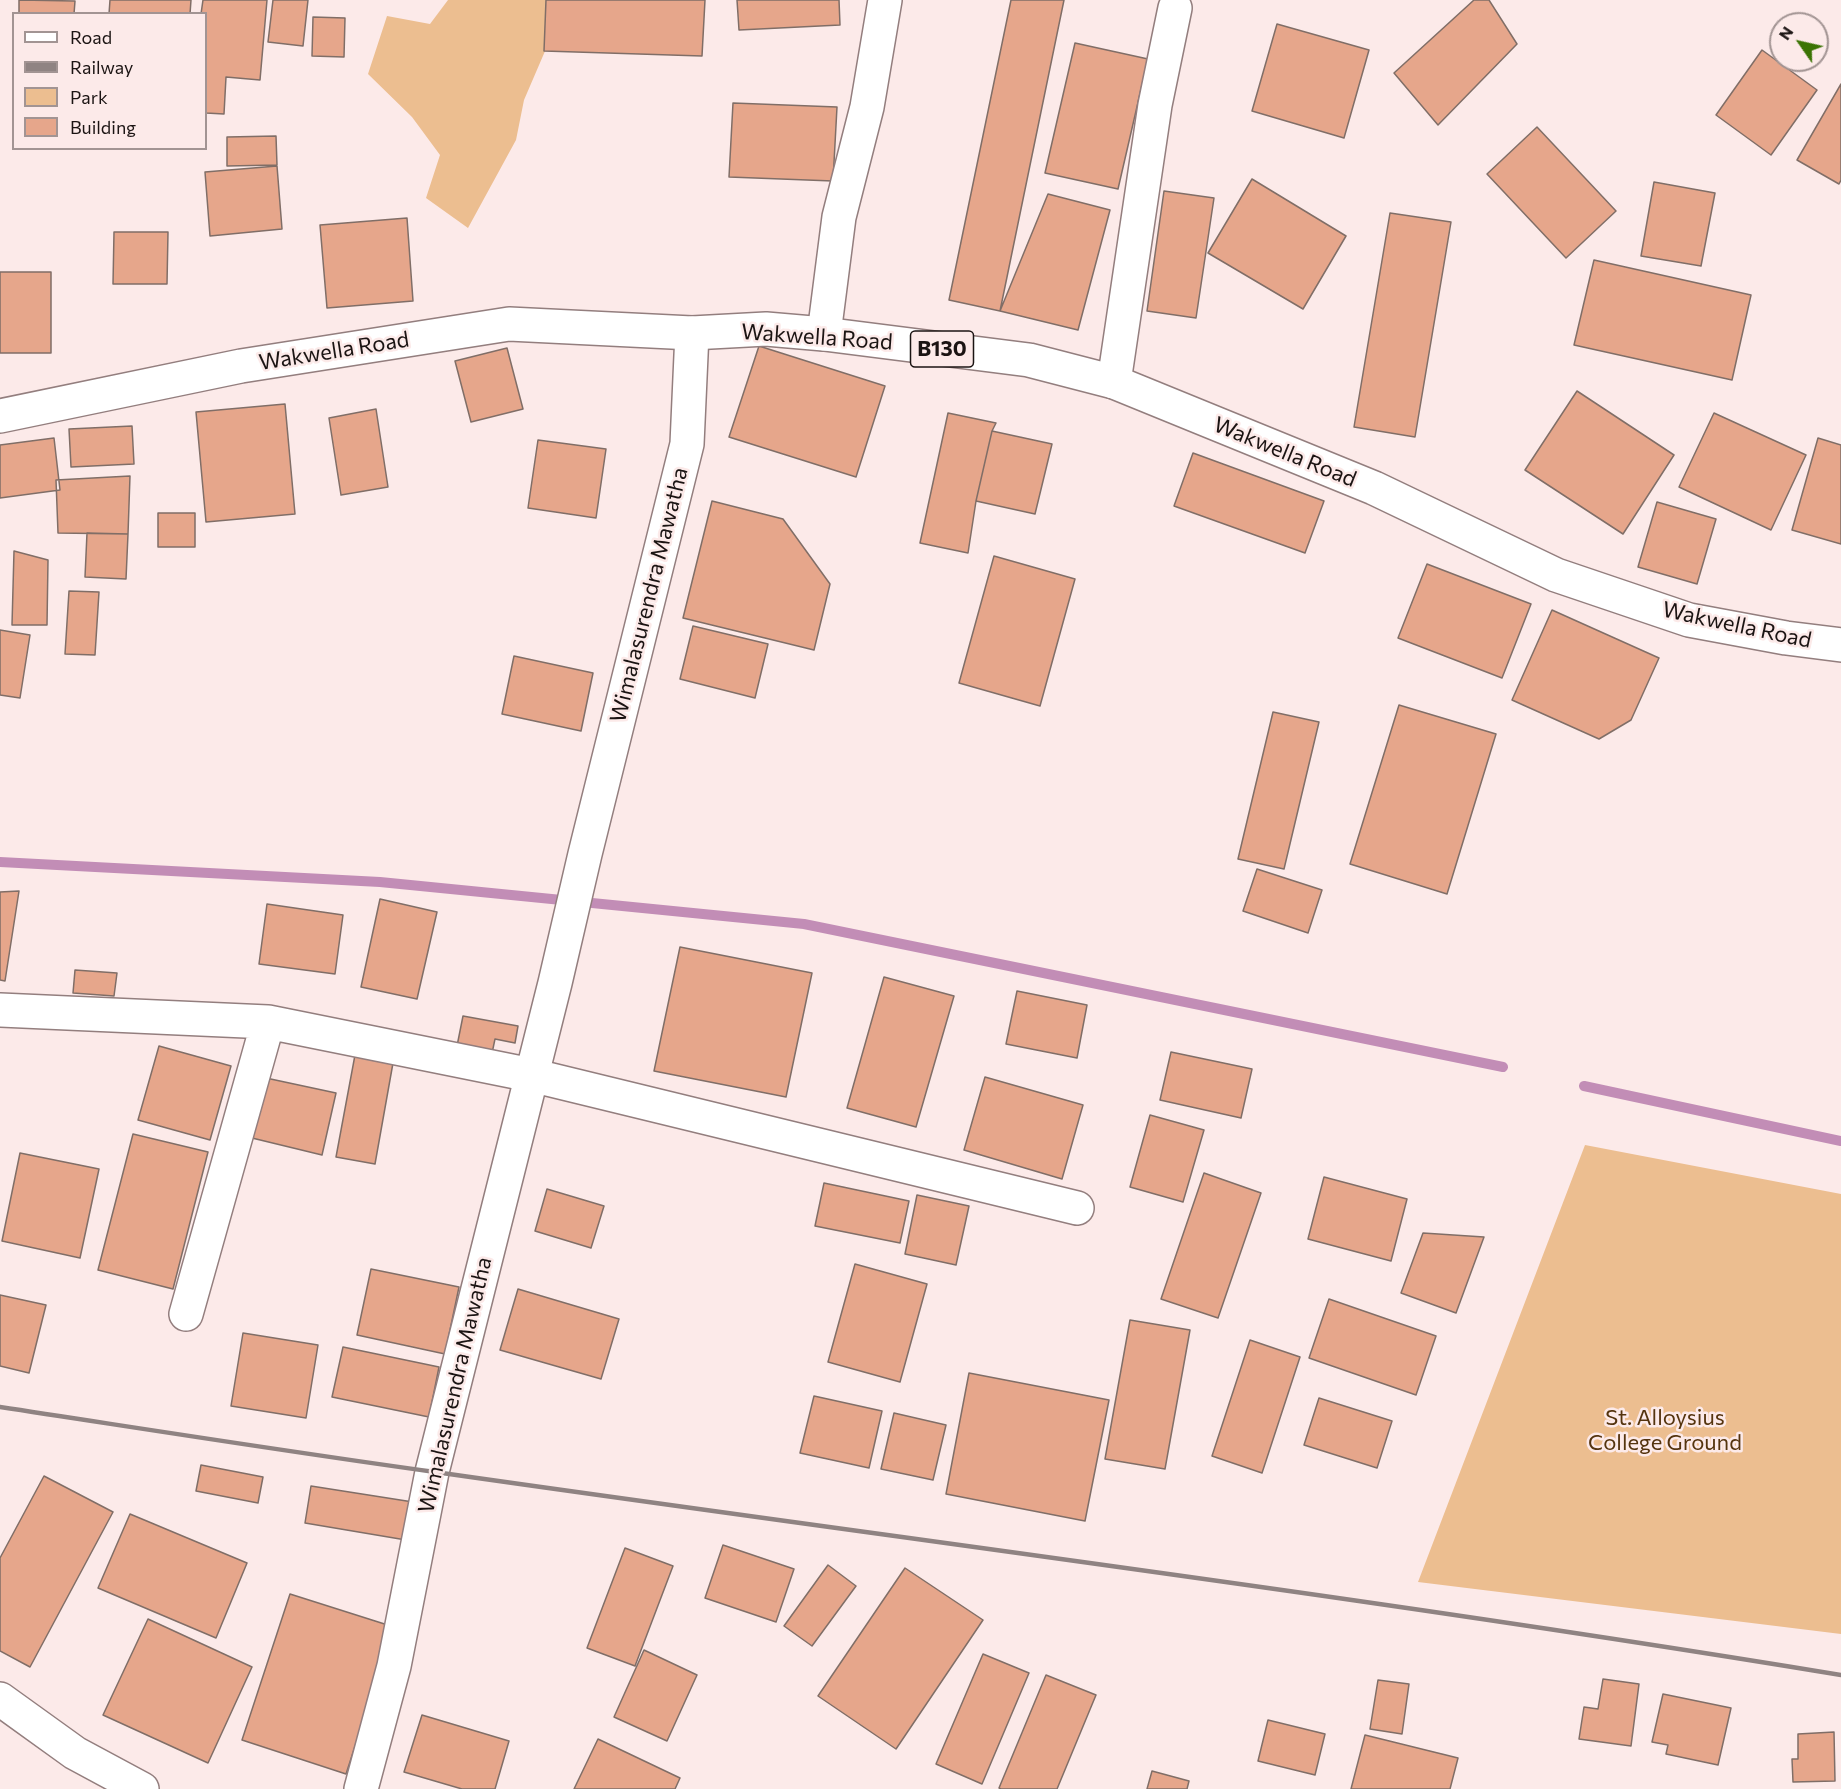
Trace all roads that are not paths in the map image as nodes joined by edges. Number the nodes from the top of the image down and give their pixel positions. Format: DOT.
graph roads {
  1 [pos="885,0"];
  2 [pos="1174,8"];
  3 [pos="692,333"];
  4 [pos="824,334"];
  5 [pos="1113,382"];
  6 [pos="0,416"];
  7 [pos="1841,645"];
  8 [pos="0,1010"];
  9 [pos="268,1022"];
  10 [pos="531,1075"];
  11 [pos="1077,1208"];
  12 [pos="186,1314"];
  13 [pos="0,1699"];
  14 [pos="142,1789"];
  15 [pos="361,1789"];
  1 -- 4 [label="street"];
  2 -- 5 [label="street"];
  3 -- 4 [label="street, Wakwella Road / B130"];
  3 -- 6 [label="street, Wakwella Road / B130"];
  3 -- 10 [label="street, Wimalasurendra Mawatha"];
  4 -- 5 [label="street, Wakwella Road / B130"];
  5 -- 7 [label="street, Wakwella Road / B130"];
  8 -- 9 [label="street"];
  9 -- 10 [label="street"];
  9 -- 12 [label="street"];
  10 -- 11 [label="street"];
  10 -- 15 [label="street, Wimalasurendra Mawatha"];
  13 -- 14 [label="street"];
}
